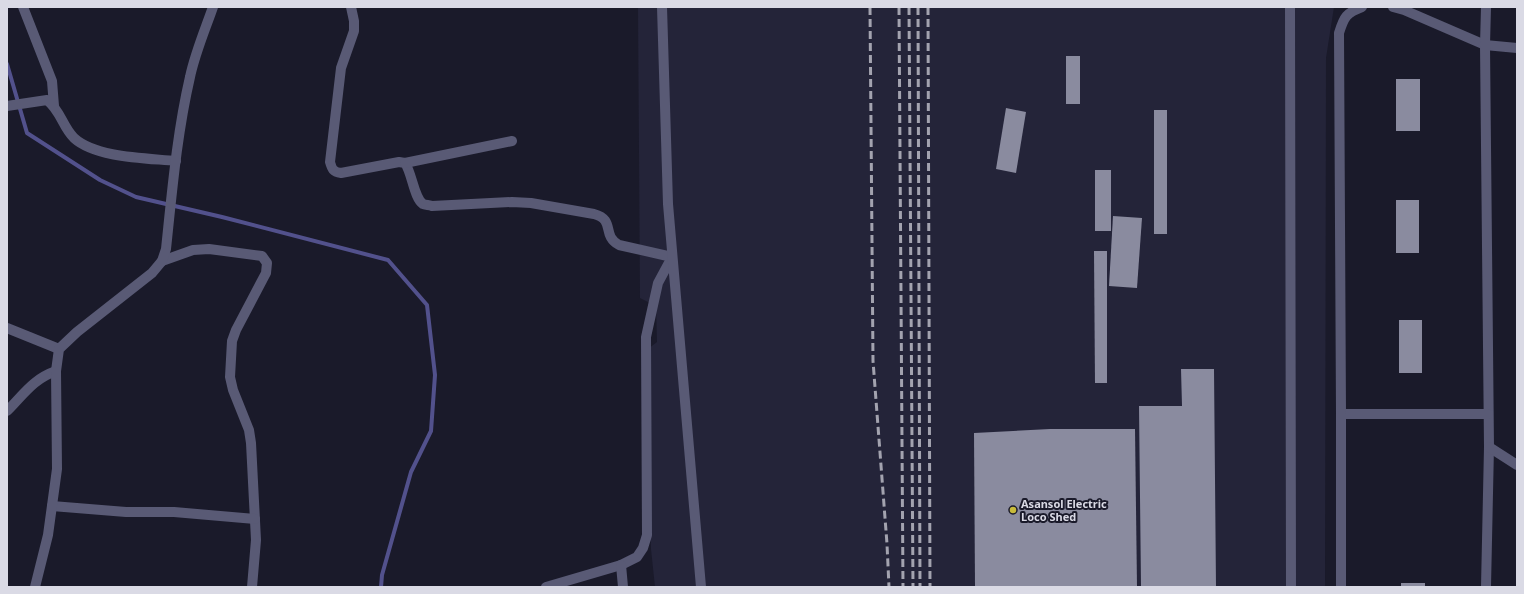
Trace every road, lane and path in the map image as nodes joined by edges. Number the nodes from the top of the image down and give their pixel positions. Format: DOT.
graph roads {
  1 [pos="23,7"];
  2 [pos="213,7"];
  3 [pos="351,7"];
  4 [pos="662,7"];
  5 [pos="1290,7"];
  6 [pos="1362,7"];
  7 [pos="1393,7"];
  8 [pos="1486,7"];
  9 [pos="1485,45"];
  10 [pos="1517,48"];
  11 [pos="50,103"];
  12 [pos="7,106"];
  13 [pos="512,141"];
  14 [pos="176,161"];
  15 [pos="405,163"];
  16 [pos="672,257"];
  17 [pos="162,261"];
  18 [pos="7,328"];
  19 [pos="59,349"];
  20 [pos="56,371"];
  21 [pos="7,411"];
  22 [pos="1342,414"];
  23 [pos="1488,414"];
  24 [pos="1489,447"];
  25 [pos="1517,465"];
  26 [pos="52,506"];
  27 [pos="255,519"];
  28 [pos="621,565"];
  29 [pos="35,587"];
  30 [pos="252,587"];
  31 [pos="546,587"];
  32 [pos="623,587"];
  33 [pos="701,587"];
  34 [pos="1291,587"];
  35 [pos="1341,587"];
  36 [pos="1486,587"];
  1 -- 11 [label="street"];
  2 -- 14 [label="street"];
  3 -- 15 [label="street"];
  4 -- 16 [label="street"];
  5 -- 34 [label="street"];
  6 -- 22 [label="street"];
  7 -- 9 [label="street"];
  8 -- 9 [label="street"];
  9 -- 10 [label="street"];
  9 -- 23 [label="street"];
  11 -- 12 [label="street"];
  11 -- 14 [label="street"];
  13 -- 15 [label="street"];
  14 -- 17 [label="street"];
  15 -- 16 [label="street"];
  16 -- 28 [label="street"];
  16 -- 33 [label="street"];
  17 -- 19 [label="street"];
  17 -- 27 [label="street"];
  18 -- 19 [label="street"];
  19 -- 20 [label="street"];
  20 -- 21 [label="street"];
  20 -- 26 [label="street"];
  22 -- 23 [label="street"];
  22 -- 35 [label="street"];
  23 -- 24 [label="street"];
  24 -- 25 [label="street"];
  24 -- 36 [label="street"];
  26 -- 27 [label="street"];
  26 -- 29 [label="street"];
  27 -- 30 [label="street"];
  28 -- 31 [label="street"];
  28 -- 32 [label="street"];
}
